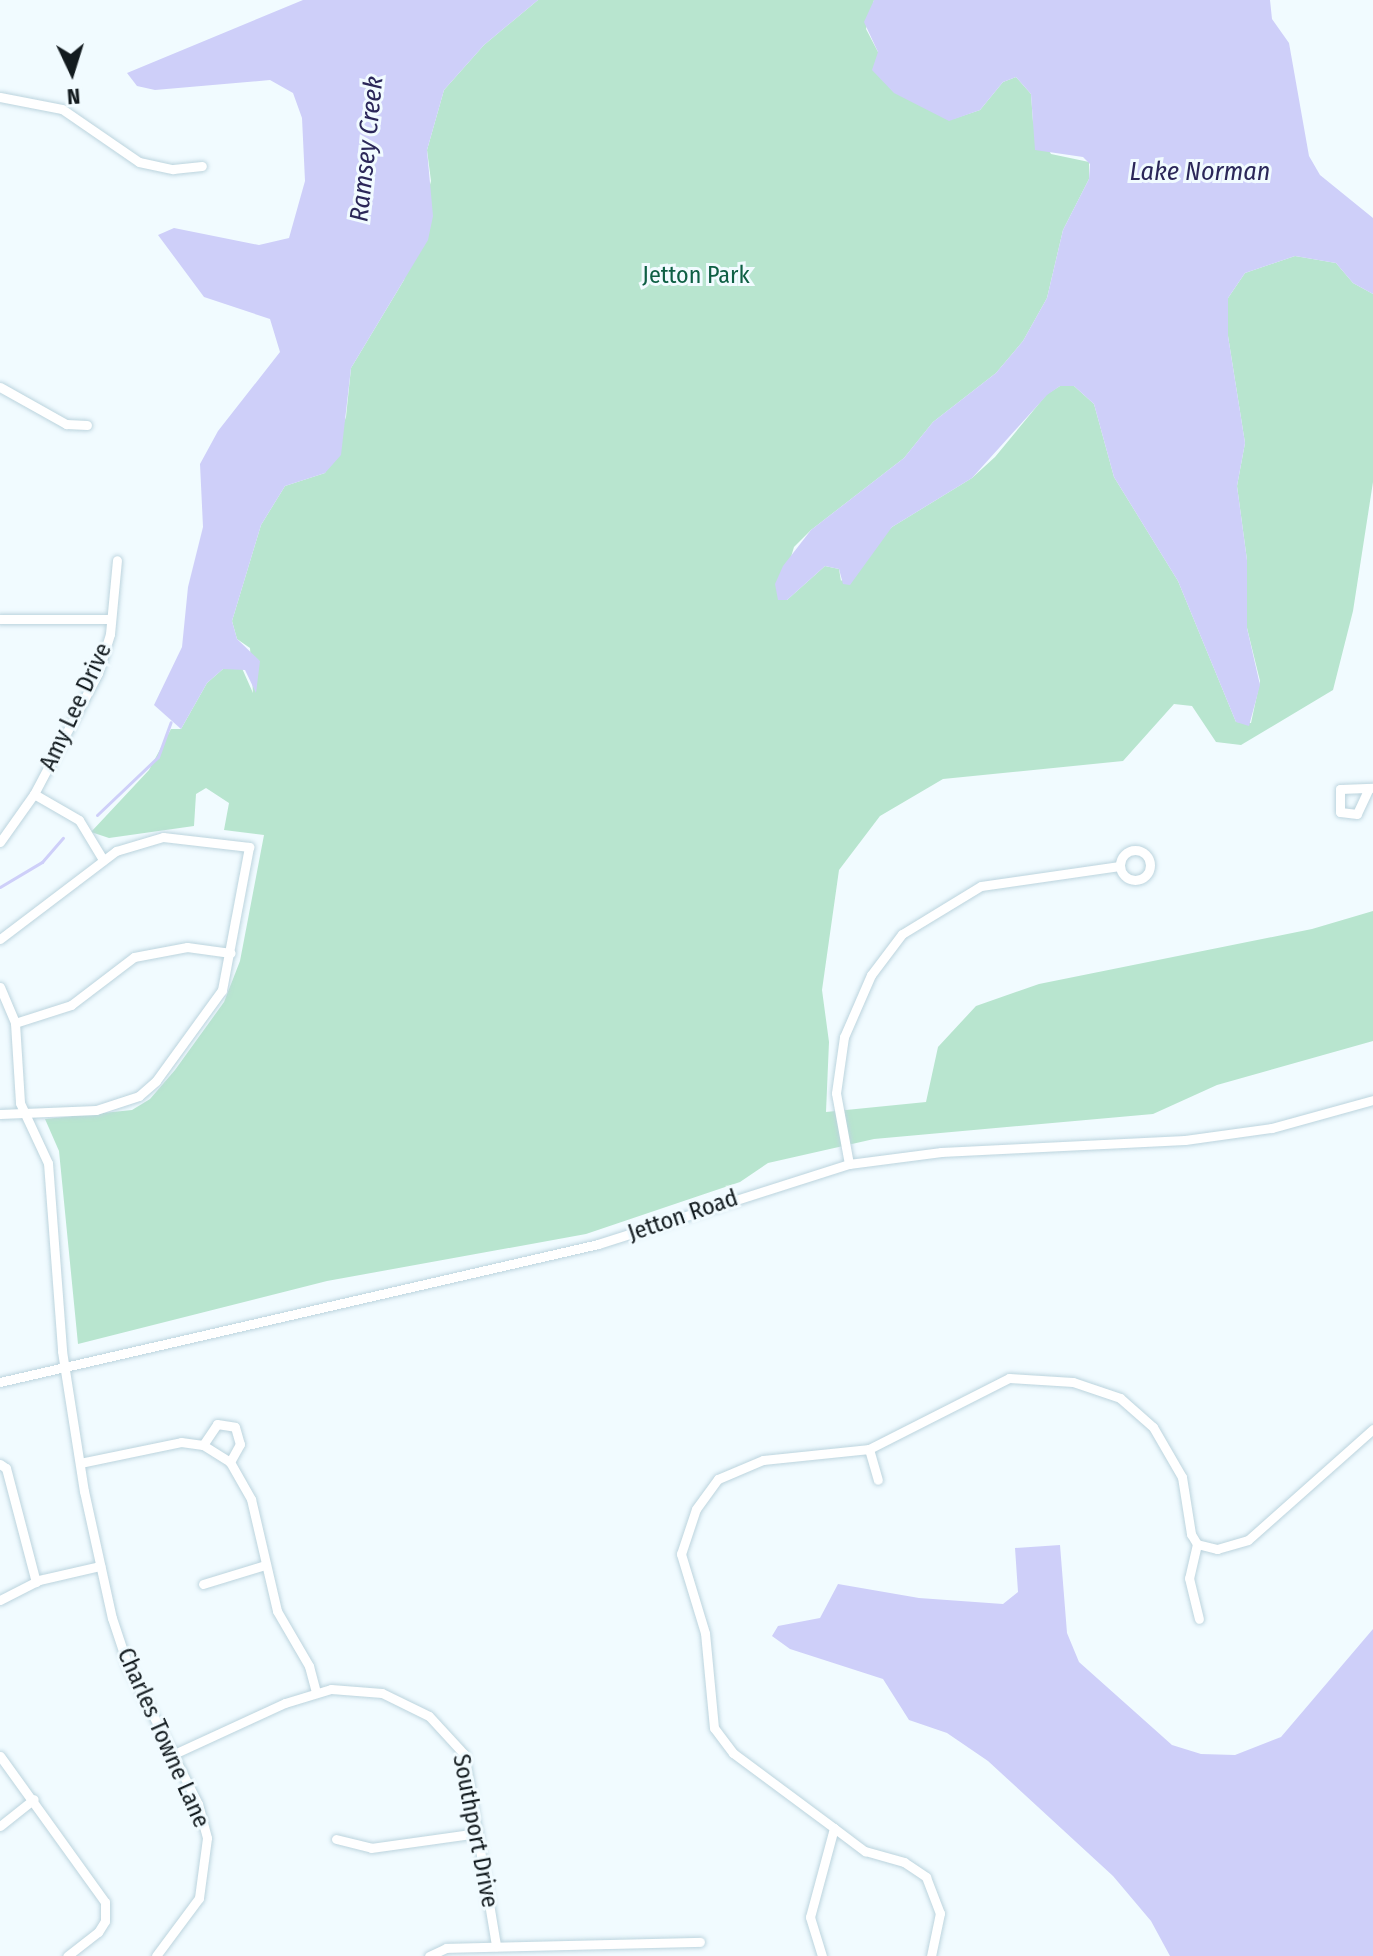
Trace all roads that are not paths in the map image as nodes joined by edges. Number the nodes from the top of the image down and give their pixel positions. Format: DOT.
graph roads {
  1 [pos="0,97"];
  2 [pos="202,166"];
  3 [pos="0,387"];
  4 [pos="87,425"];
  5 [pos="117,560"];
  6 [pos="0,619"];
  7 [pos="111,619"];
  8 [pos="34,794"];
  9 [pos="0,842"];
  10 [pos="102,858"];
  11 [pos="1120,866"];
  12 [pos="0,939"];
  13 [pos="231,953"];
  14 [pos="0,987"];
  15 [pos="15,1023"];
  16 [pos="1373,1100"];
  17 [pos="25,1111"];
  18 [pos="0,1114"];
  19 [pos="849,1164"];
  20 [pos="66,1366"];
  21 [pos="0,1382"];
  22 [pos="1373,1429"];
  23 [pos="203,1445"];
  24 [pos="869,1449"];
  25 [pos="230,1462"];
  26 [pos="80,1463"];
  27 [pos="0,1464"];
  28 [pos="878,1480"];
  29 [pos="1197,1544"];
  30 [pos="265,1565"];
  31 [pos="100,1566"];
  32 [pos="36,1582"];
  33 [pos="203,1584"];
  34 [pos="1,1596"];
  35 [pos="1199,1619"];
  36 [pos="316,1692"];
  37 [pos="174,1754"];
  38 [pos="0,1756"];
  39 [pos="34,1799"];
  40 [pos="0,1826"];
  41 [pos="834,1828"];
  42 [pos="478,1833"];
  43 [pos="336,1839"];
  44 [pos="700,1942"];
  45 [pos="496,1946"];
  46 [pos="158,1955"];
  47 [pos="67,1956"];
  48 [pos="429,1956"];
  49 [pos="822,1956"];
  50 [pos="931,1956"];
  1 -- 2 [label="street"];
  3 -- 4 [label="street"];
  5 -- 7 [label="street, Amy Lee Drive"];
  6 -- 7 [label="street"];
  7 -- 8 [label="street, Amy Lee Drive"];
  8 -- 9 [label="street, Amy Lee Drive"];
  8 -- 10 [label="street"];
  10 -- 12 [label="street"];
  10 -- 13 [label="street"];
  11 -- 19 [label="street"];
  13 -- 15 [label="street"];
  13 -- 17 [label="street"];
  14 -- 15 [label="street, Charles Towne Lane"];
  15 -- 17 [label="street, Charles Towne Lane"];
  16 -- 19 [label="street, Jetton Road"];
  17 -- 18 [label="street"];
  17 -- 20 [label="street, Charles Towne Lane"];
  19 -- 20 [label="street, Jetton Road"];
  20 -- 21 [label="street, Jetton Road"];
  20 -- 26 [label="street, Charles Towne Lane"];
  22 -- 29 [label="street"];
  23 -- 25 [label="street"];
  23 -- 25 [label="street"];
  23 -- 26 [label="street"];
  24 -- 28 [label="street"];
  24 -- 29 [label="street"];
  24 -- 41 [label="street"];
  25 -- 30 [label="street"];
  26 -- 31 [label="street, Charles Towne Lane"];
  27 -- 32 [label="street"];
  29 -- 35 [label="street"];
  30 -- 33 [label="street"];
  30 -- 36 [label="street"];
  31 -- 32 [label="street"];
  31 -- 37 [label="street, Charles Towne Lane"];
  32 -- 34 [label="street"];
  36 -- 37 [label="street, Southport Drive"];
  36 -- 42 [label="street, Southport Drive"];
  37 -- 46 [label="street, Charles Towne Lane"];
  38 -- 39 [label="street"];
  39 -- 40 [label="street"];
  39 -- 47 [label="street"];
  41 -- 49 [label="street"];
  41 -- 50 [label="street"];
  42 -- 43 [label="street"];
  42 -- 45 [label="street, Southport Drive"];
  44 -- 45 [label="street"];
  45 -- 48 [label="street"];
}
